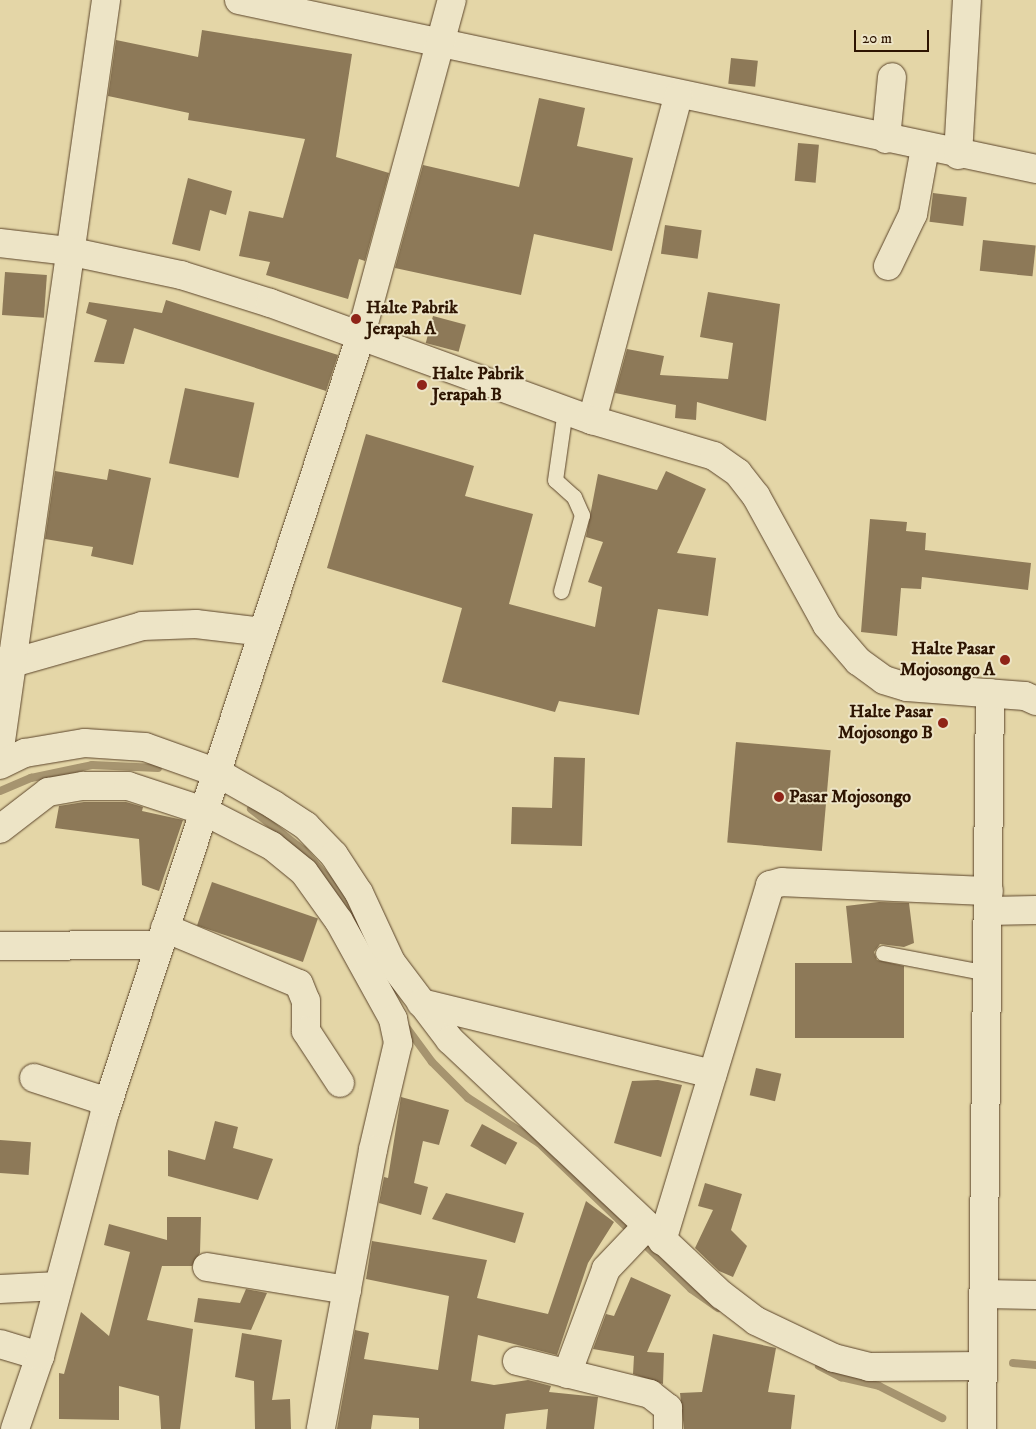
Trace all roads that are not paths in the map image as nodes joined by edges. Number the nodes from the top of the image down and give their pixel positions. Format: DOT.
graph roads {
  1 [pos="106,0"];
  2 [pos="239,0"];
  3 [pos="452,0"];
  4 [pos="967,0"];
  5 [pos="440,42"];
  6 [pos="892,77"];
  7 [pos="678,96"];
  8 [pos="886,139"];
  9 [pos="925,148"];
  10 [pos="958,155"];
  11 [pos="1036,169"];
  12 [pos="0,243"];
  13 [pos="68,251"];
  14 [pos="888,266"];
  15 [pos="360,338"];
  16 [pos="566,410"];
  17 [pos="592,420"];
  18 [pos="560,591"];
  19 [pos="263,632"];
  20 [pos="4,662"];
  21 [pos="990,693"];
  22 [pos="1032,696"];
  23 [pos="0,748"];
  24 [pos="0,765"];
  25 [pos="218,772"];
  26 [pos="205,809"];
  27 [pos="0,829"];
  28 [pos="989,901"];
  29 [pos="1036,910"];
  30 [pos="162,936"];
  31 [pos="0,946"];
  32 [pos="883,953"];
  33 [pos="988,973"];
  34 [pos="405,1003"];
  35 [pos="712,1074"];
  36 [pos="34,1078"];
  37 [pos="340,1083"];
  38 [pos="108,1102"];
  39 [pos="644,1236"];
  40 [pos="207,1267"];
  41 [pos="58,1286"];
  42 [pos="0,1289"];
  43 [pos="347,1290"];
  44 [pos="984,1294"];
  45 [pos="1036,1295"];
  46 [pos="0,1344"];
  47 [pos="40,1356"];
  48 [pos="518,1361"];
  49 [pos="982,1366"];
  50 [pos="567,1374"];
  51 [pos="15,1429"];
  52 [pos="321,1429"];
  53 [pos="668,1429"];
  54 [pos="982,1429"];
  1 -- 13 [label="street"];
  2 -- 5 [label="street"];
  3 -- 5 [label="street"];
  4 -- 10 [label="street"];
  5 -- 7 [label="street"];
  5 -- 15 [label="street"];
  6 -- 8 [label="street"];
  7 -- 8 [label="street"];
  7 -- 17 [label="street"];
  8 -- 9 [label="street"];
  9 -- 10 [label="street"];
  9 -- 14 [label="street"];
  10 -- 11 [label="street"];
  12 -- 13 [label="street"];
  13 -- 15 [label="street"];
  13 -- 20 [label="street"];
  15 -- 16 [label="street"];
  15 -- 19 [label="street"];
  16 -- 17 [label="street"];
  16 -- 18 [label="lane"];
  17 -- 21 [label="street"];
  19 -- 20 [label="street"];
  19 -- 25 [label="street"];
  20 -- 23 [label="street"];
  21 -- 22 [label="street"];
  21 -- 28 [label="street"];
  24 -- 25 [label="street"];
  25 -- 26 [label="street"];
  25 -- 34 [label="street"];
  26 -- 27 [label="street"];
  26 -- 30 [label="street"];
  26 -- 34 [label="street"];
  28 -- 29 [label="street"];
  28 -- 33 [label="street"];
  28 -- 35 [label="street"];
  30 -- 31 [label="street"];
  30 -- 37 [label="street"];
  30 -- 38 [label="street"];
  32 -- 33 [label="lane"];
  33 -- 44 [label="street"];
  34 -- 35 [label="street"];
  34 -- 39 [label="street"];
  34 -- 43 [label="street"];
  35 -- 39 [label="street"];
  36 -- 38 [label="street"];
  38 -- 41 [label="street"];
  39 -- 49 [label="street"];
  39 -- 50 [label="street"];
  40 -- 43 [label="street"];
  41 -- 42 [label="street"];
  41 -- 47 [label="street"];
  43 -- 52 [label="street"];
  44 -- 45 [label="street"];
  44 -- 49 [label="street"];
  46 -- 47 [label="street"];
  47 -- 51 [label="street"];
  48 -- 50 [label="street"];
  49 -- 54 [label="street"];
  50 -- 53 [label="street"];
}
